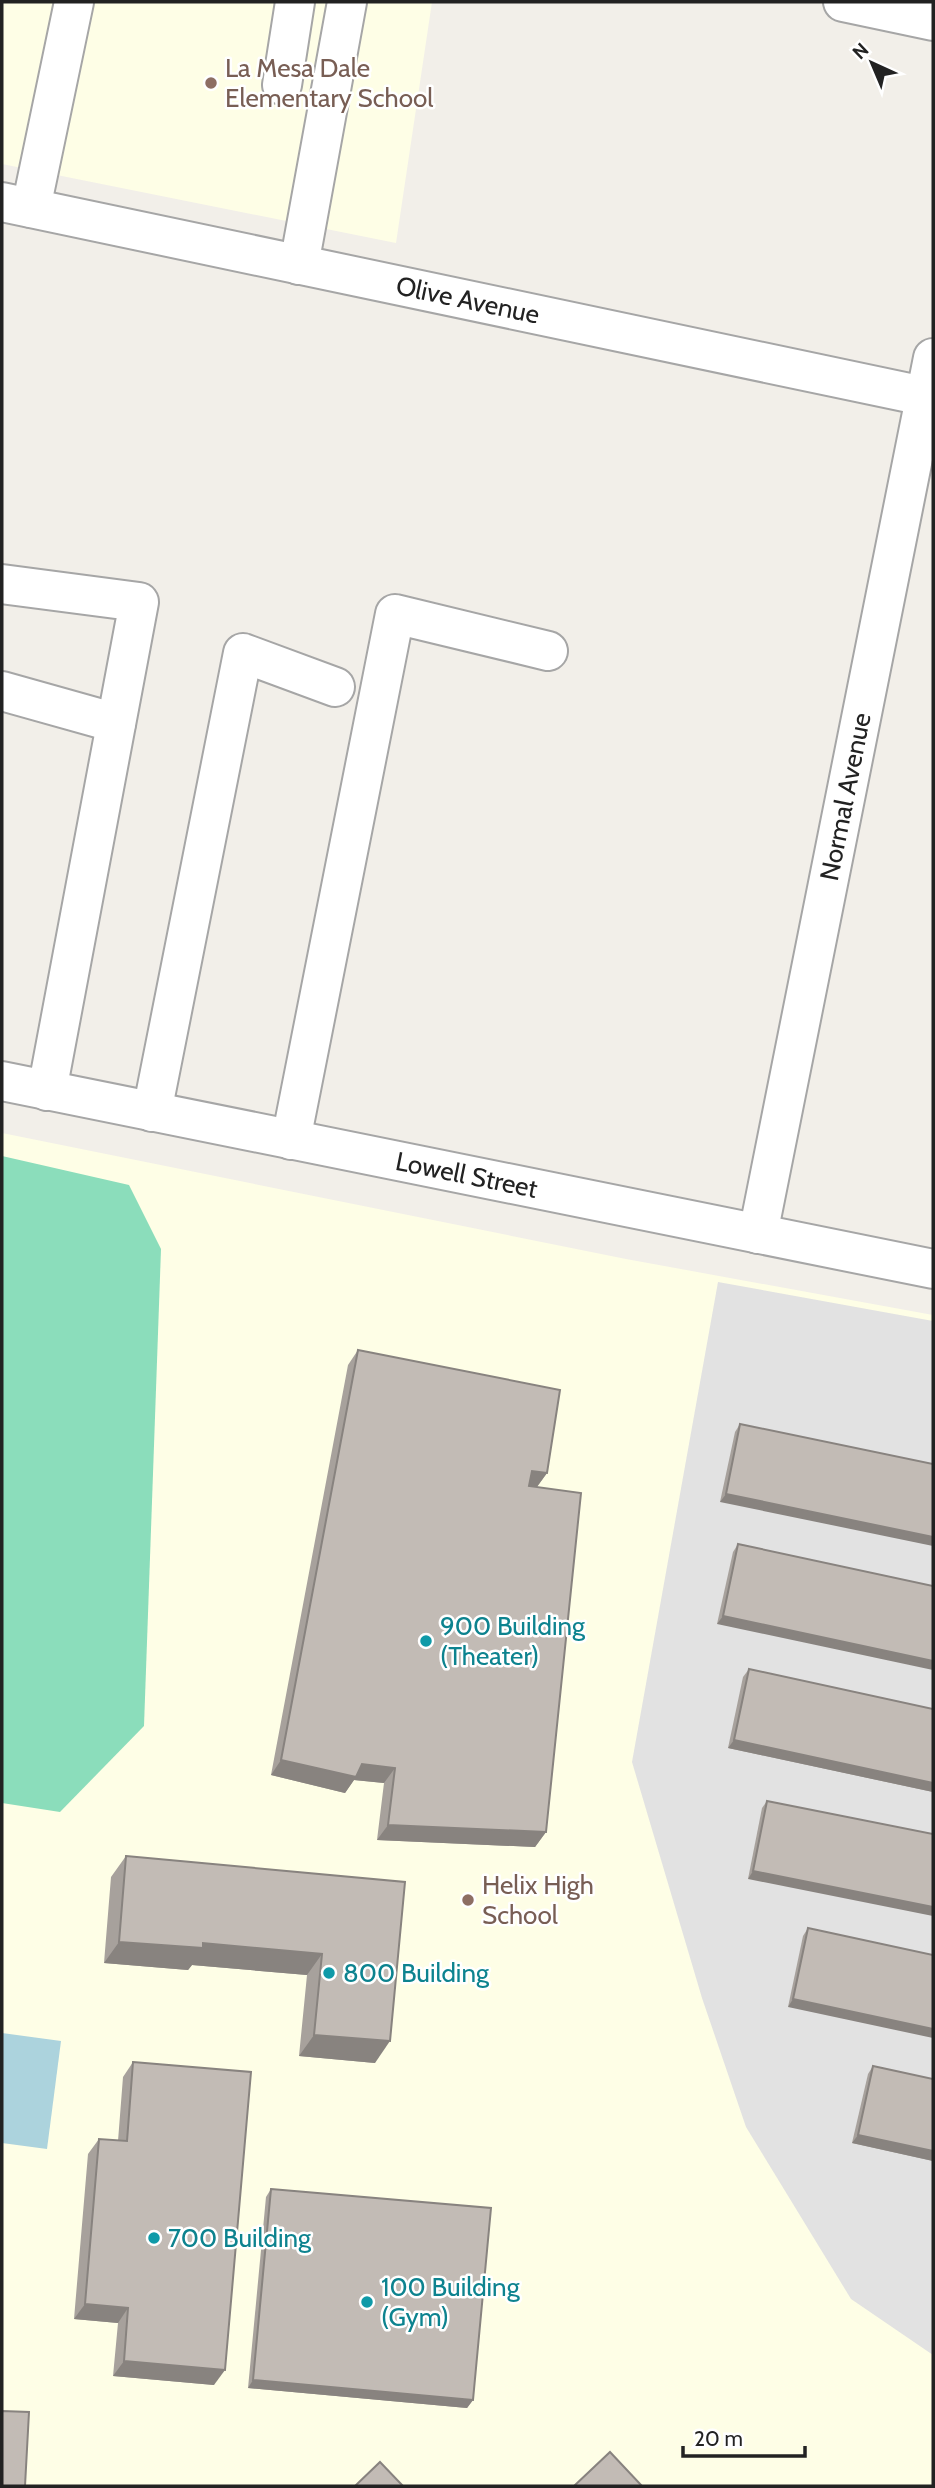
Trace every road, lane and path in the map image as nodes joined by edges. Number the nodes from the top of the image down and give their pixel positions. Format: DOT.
graph roads {
  1 [pos="74,2"];
  2 [pos="295,2"];
  3 [pos="347,2"];
  4 [pos="843,2"];
  5 [pos="933,21"];
  6 [pos="282,85"];
  7 [pos="16,205"];
  8 [pos="299,265"];
  9 [pos="933,358"];
  10 [pos="929,398"];
  11 [pos="2,584"];
  12 [pos="548,651"];
  13 [pos="335,687"];
  14 [pos="2,691"];
  15 [pos="116,723"];
  16 [pos="2,1081"];
  17 [pos="47,1091"];
  18 [pos="152,1112"];
  19 [pos="291,1140"];
  20 [pos="758,1234"];
  21 [pos="933,1269"];
  1 -- 7 [label="street"];
  2 -- 6 [label="street"];
  3 -- 8 [label="street"];
  4 -- 5 [label="street"];
  7 -- 8 [label="street, Olive Avenue"];
  8 -- 10 [label="street, Olive Avenue"];
  9 -- 10 [label="street, Normal Avenue"];
  10 -- 20 [label="street, Normal Avenue"];
  11 -- 15 [label="street"];
  12 -- 19 [label="street"];
  13 -- 18 [label="street"];
  14 -- 15 [label="street"];
  15 -- 17 [label="street"];
  16 -- 17 [label="street, Lowell Street"];
  17 -- 18 [label="street, Lowell Street"];
  18 -- 19 [label="street, Lowell Street"];
  19 -- 20 [label="street, Lowell Street"];
  20 -- 21 [label="street, Lowell Street"];
}
